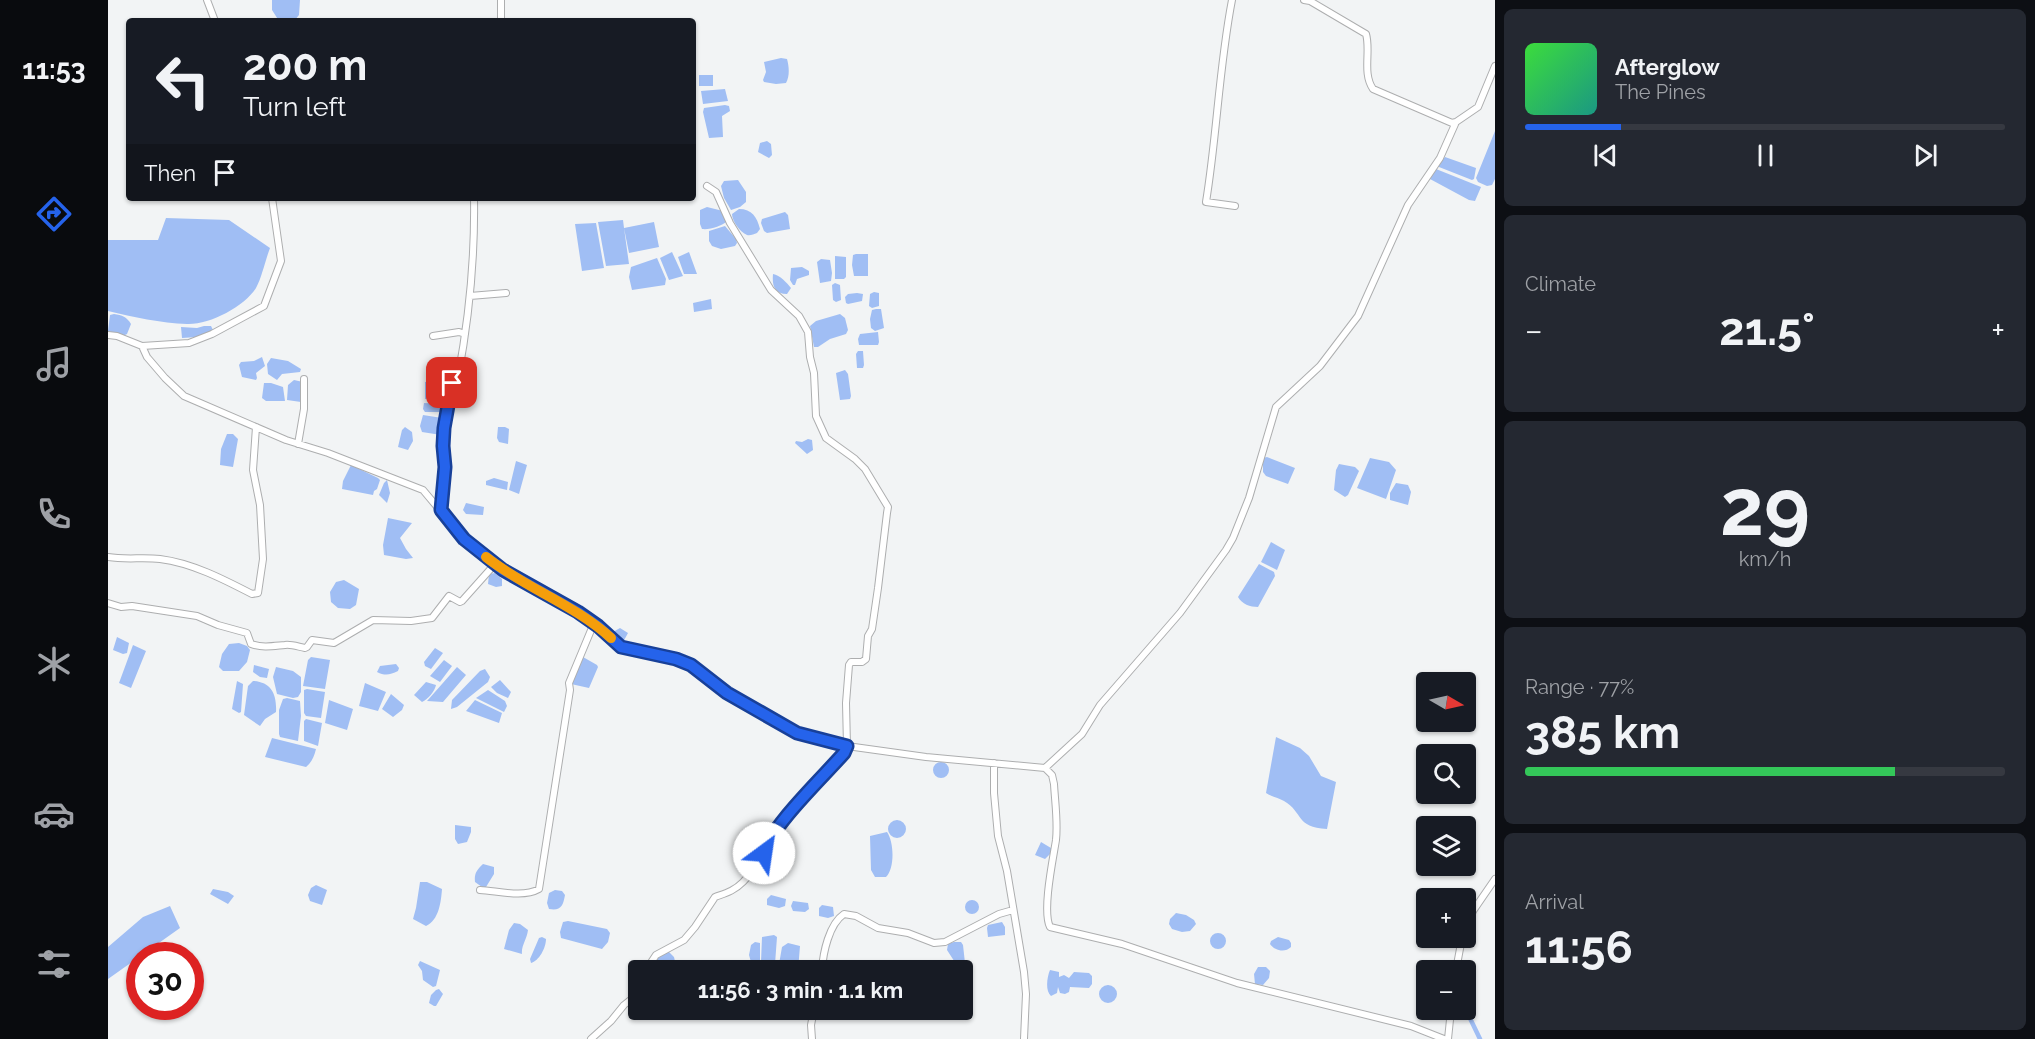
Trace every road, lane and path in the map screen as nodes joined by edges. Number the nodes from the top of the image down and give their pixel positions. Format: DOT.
graph roads {
  1 [pos="207,0"];
  2 [pos="501,0"];
  3 [pos="1232,0"];
  4 [pos="1304,0"];
  5 [pos="213,18"];
  6 [pos="501,18"];
  7 [pos="1495,66"];
  8 [pos="1456,122"];
  9 [pos="707,186"];
  10 [pos="272,201"];
  11 [pos="474,201"];
  12 [pos="1235,206"];
  13 [pos="506,293"];
  14 [pos="470,296"];
  15 [pos="465,334"];
  16 [pos="108,335"];
  17 [pos="433,336"];
  18 [pos="141,346"];
  19 [pos="303,379"];
  20 [pos="256,426"];
  21 [pos="298,444"];
  22 [pos="441,510"];
  23 [pos="108,557"];
  24 [pos="495,564"];
  25 [pos="108,603"];
  26 [pos="594,623"];
  27 [pos="847,746"];
  28 [pos="994,763"];
  29 [pos="1045,768"];
  30 [pos="1495,879"];
  31 [pos="480,890"];
  32 [pos="1476,907"];
  33 [pos="1013,910"];
  34 [pos="653,960"];
  35 [pos="823,960"];
  36 [pos="628,1002"];
  37 [pos="812,1020"];
  38 [pos="1449,1020"];
  39 [pos="591,1039"];
  40 [pos="812,1039"];
  41 [pos="1024,1039"];
  42 [pos="1446,1039"];
  1 -- 5 [label="street"];
  2 -- 6 [label="street"];
  3 -- 12 [label="street"];
  4 -- 8 [label="street"];
  7 -- 8 [label="street"];
  8 -- 29 [label="street"];
  9 -- 27 [label="street"];
  10 -- 18 [label="street"];
  11 -- 14 [label="street"];
  13 -- 14 [label="street"];
  14 -- 15 [label="street"];
  15 -- 17 [label="street"];
  15 -- 22 [label="street"];
  16 -- 18 [label="street"];
  18 -- 20 [label="street"];
  19 -- 21 [label="street"];
  20 -- 21 [label="street"];
  20 -- 23 [label="street"];
  21 -- 22 [label="street"];
  22 -- 24 [label="street"];
  24 -- 25 [label="street"];
  24 -- 26 [label="street"];
  26 -- 27 [label="street"];
  26 -- 31 [label="street"];
  27 -- 28 [label="street"];
  27 -- 34 [label="street"];
  28 -- 29 [label="street"];
  28 -- 33 [label="street"];
  29 -- 42 [label="street"];
  30 -- 32 [label="street"];
  33 -- 35 [label="street"];
  33 -- 41 [label="street"];
  36 -- 39 [label="street"];
  37 -- 40 [label="street"];
  38 -- 42 [label="street"];
}
